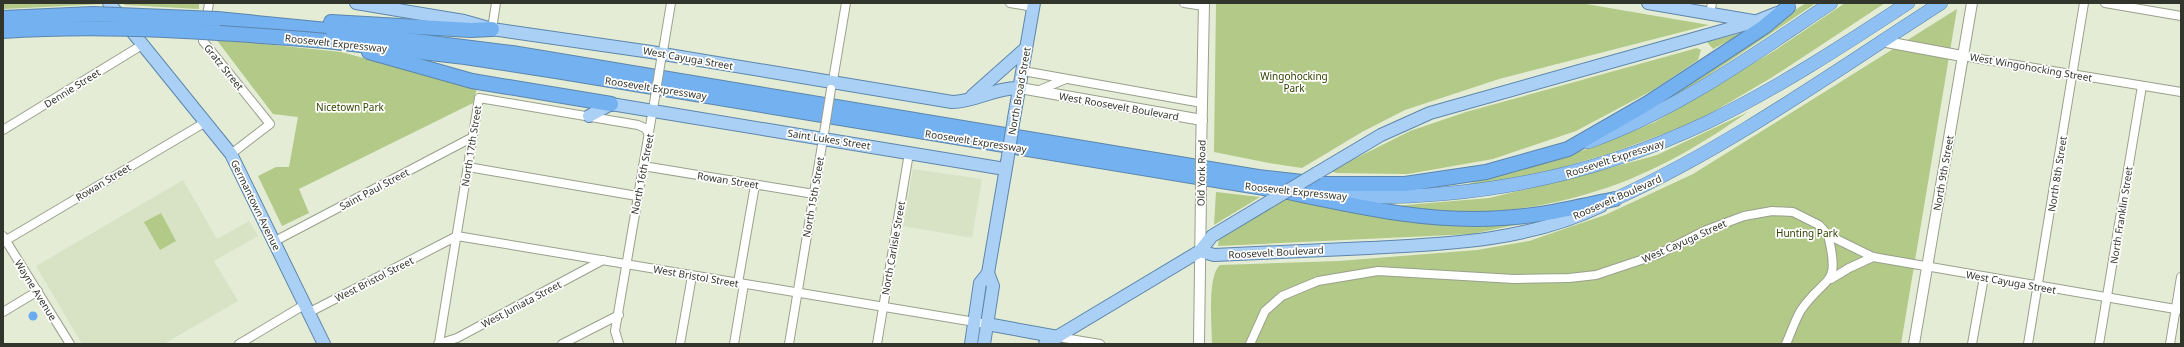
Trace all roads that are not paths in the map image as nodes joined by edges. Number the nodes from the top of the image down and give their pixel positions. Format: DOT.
graph roads {
  1 [pos="109,3"];
  2 [pos="209,3"];
  3 [pos="356,3"];
  4 [pos="496,3"];
  5 [pos="671,3"];
  6 [pos="846,3"];
  7 [pos="1010,3"];
  8 [pos="1184,3"];
  9 [pos="1648,3"];
  10 [pos="1831,3"];
  11 [pos="1908,3"];
  12 [pos="1942,3"];
  13 [pos="1972,3"];
  14 [pos="2084,3"];
  15 [pos="2105,3"];
  16 [pos="1034,5"];
  17 [pos="1204,5"];
  18 [pos="1791,5"];
  19 [pos="1711,8"];
  20 [pos="2181,16"];
  21 [pos="3,18"];
  22 [pos="1757,21"];
  23 [pos="492,29"];
  24 [pos="3,31"];
  25 [pos="327,31"];
  26 [pos="1882,42"];
  27 [pos="1847,43"];
  28 [pos="142,45"];
  29 [pos="1026,48"];
  30 [pos="1962,56"];
  31 [pos="662,57"];
  32 [pos="1023,71"];
  33 [pos="2073,74"];
  34 [pos="1067,79"];
  35 [pos="832,86"];
  36 [pos="2142,86"];
  37 [pos="1020,88"];
  38 [pos="1037,91"];
  39 [pos="2181,92"];
  40 [pos="960,102"];
  41 [pos="1202,103"];
  42 [pos="611,104"];
  43 [pos="1776,109"];
  44 [pos="653,111"];
  45 [pos="589,116"];
  46 [pos="1202,120"];
  47 [pos="204,123"];
  48 [pos="3,130"];
  49 [pos="824,132"];
  50 [pos="649,134"];
  51 [pos="473,137"];
  52 [pos="1568,149"];
  53 [pos="909,152"];
  54 [pos="231,154"];
  55 [pos="1006,165"];
  56 [pos="643,166"];
  57 [pos="468,167"];
  58 [pos="755,185"];
  59 [pos="1288,192"];
  60 [pos="814,194"];
  61 [pos="637,196"];
  62 [pos="1615,199"];
  63 [pos="1828,235"];
  64 [pos="457,236"];
  65 [pos="4,239"];
  66 [pos="275,241"];
  67 [pos="1200,251"];
  68 [pos="1873,258"];
  69 [pos="603,260"];
  70 [pos="625,264"];
  71 [pos="1927,267"];
  72 [pos="988,273"];
  73 [pos="692,276"];
  74 [pos="1984,277"];
  75 [pos="2181,277"];
  76 [pos="1831,279"];
  77 [pos="741,284"];
  78 [pos="2038,286"];
  79 [pos="38,291"];
  80 [pos="797,293"];
  81 [pos="2107,298"];
  82 [pos="883,308"];
  83 [pos="306,309"];
  84 [pos="2178,309"];
  85 [pos="3,312"];
  86 [pos="619,315"];
  87 [pos="975,322"];
  88 [pos="987,324"];
  89 [pos="1058,337"];
  90 [pos="68,342"];
  91 [pos="59,344"];
  92 [pos="239,344"];
  93 [pos="324,344"];
  94 [pos="438,344"];
  95 [pos="562,344"];
  96 [pos="619,344"];
  97 [pos="680,344"];
  98 [pos="734,344"];
  99 [pos="788,344"];
  100 [pos="876,344"];
  101 [pos="971,344"];
  102 [pos="984,344"];
  103 [pos="1045,344"];
  104 [pos="1100,344"];
  105 [pos="1199,344"];
  106 [pos="1250,344"];
  107 [pos="1786,344"];
  108 [pos="1914,344"];
  109 [pos="1972,344"];
  110 [pos="2028,344"];
  111 [pos="2099,344"];
  112 [pos="2170,344"];
  1 -- 28 [label="main road, Germantown Avenue"];
  2 -- 54 [label="street, Gratz Street"];
  3 -- 23 [label="main road, West Cayuga Street"];
  4 -- 23 [label="street"];
  5 -- 31 [label="street, North 16th Street"];
  6 -- 35 [label="street, North 15th Street"];
  7 -- 16 [label="street"];
  8 -- 17 [label="street"];
  9 -- 19 [label="main road"];
  10 -- 52 [label="highway, Roosevelt Expressway"];
  11 -- 27 [label="highway, Roosevelt Expressway"];
  12 -- 26 [label="highway, Roosevelt Boulevard"];
  13 -- 30 [label="street, North 9th Street"];
  14 -- 33 [label="street, North 8th Street"];
  15 -- 20 [label="street"];
  16 -- 29 [label="main road, North Broad Street"];
  17 -- 41 [label="street, Old York Road"];
  18 -- 22 [label="main road"];
  18 -- 52 [label="highway"];
  19 -- 22 [label="main road"];
  21 -- 25 [label="highway, Roosevelt Expressway, bridge"];
  22 -- 67 [label="main road, bridge"];
  23 -- 25 [label="highway"];
  23 -- 31 [label="main road, West Cayuga Street"];
  24 -- 25 [label="highway, Roosevelt Expressway, bridge"];
  25 -- 42 [label="highway"];
  25 -- 52 [label="highway, Roosevelt Expressway"];
  25 -- 59 [label="highway, Roosevelt Expressway"];
  26 -- 30 [label="street, West Wingohocking Street"];
  26 -- 43 [label="highway, Roosevelt Boulevard"];
  27 -- 43 [label="highway"];
  27 -- 59 [label="highway, Roosevelt Expressway"];
  28 -- 47 [label="main road, Germantown Avenue"];
  28 -- 48 [label="street, Dennie Street"];
  29 -- 32 [label="main road, North Broad Street"];
  29 -- 40 [label="main road"];
  30 -- 33 [label="street, West Wingohocking Street"];
  30 -- 71 [label="street, North 9th Street"];
  31 -- 35 [label="main road, West Cayuga Street"];
  31 -- 44 [label="street, North 16th Street, bridge"];
  32 -- 34 [label="street, West Roosevelt Boulevard"];
  32 -- 37 [label="main road, North Broad Street"];
  33 -- 36 [label="street, West Wingohocking Street"];
  33 -- 78 [label="street, North 8th Street"];
  34 -- 38 [label="street, West Roosevelt Boulevard"];
  34 -- 41 [label="street, West Roosevelt Boulevard"];
  35 -- 40 [label="main road, West Cayuga Street"];
  35 -- 49 [label="street, North 15th Street, bridge"];
  36 -- 39 [label="street, West Wingohocking Street"];
  36 -- 81 [label="street, North Franklin Street"];
  37 -- 38 [label="street, West Roosevelt Boulevard"];
  37 -- 40 [label="main road, West Cayuga Street"];
  37 -- 55 [label="main road, North Broad Street, bridge"];
  38 -- 46 [label="street, West Roosevelt Boulevard"];
  41 -- 46 [label="street, Old York Road"];
  42 -- 44 [label="main road, Saint Lukes Street"];
  42 -- 45 [label="main road"];
  43 -- 62 [label="highway, Roosevelt Boulevard"];
  44 -- 49 [label="main road, Saint Lukes Street"];
  44 -- 50 [label="street, North 16th Street"];
  45 -- 50 [label="street, North 17th Street"];
  45 -- 51 [label="street, North 17th Street"];
  46 -- 67 [label="street, Old York Road, bridge"];
  47 -- 54 [label="main road, Germantown Avenue"];
  47 -- 65 [label="street, Rowan Street"];
  49 -- 53 [label="main road, Saint Lukes Street"];
  49 -- 60 [label="street, North 15th Street"];
  50 -- 56 [label="street, North 16th Street"];
  51 -- 57 [label="street, North 17th Street"];
  51 -- 66 [label="street, Saint Paul Street"];
  53 -- 55 [label="main road, Saint Lukes Street"];
  53 -- 82 [label="street, North Carlisle Street"];
  54 -- 66 [label="main road, Germantown Avenue"];
  55 -- 72 [label="main road, North Broad Street"];
  56 -- 58 [label="street, Rowan Street"];
  56 -- 61 [label="street, North 16th Street"];
  57 -- 61 [label="street"];
  57 -- 64 [label="street, North 17th Street"];
  58 -- 60 [label="street, Rowan Street"];
  58 -- 77 [label="street"];
  59 -- 62 [label="highway"];
  60 -- 80 [label="street, North 15th Street"];
  61 -- 70 [label="street, North 16th Street"];
  62 -- 67 [label="main road, Roosevelt Boulevard"];
  63 -- 68 [label="street, West Cayuga Street"];
  63 -- 76 [label="street"];
  63 -- 106 [label="street, West Cayuga Street"];
  64 -- 69 [label="street, West Bristol Street"];
  64 -- 83 [label="street, West Bristol Street"];
  64 -- 94 [label="street, North 17th Street"];
  65 -- 79 [label="street, Wayne Avenue"];
  66 -- 83 [label="main road, Germantown Avenue"];
  67 -- 89 [label="main road"];
  67 -- 105 [label="street, Old York Road"];
  68 -- 71 [label="street, West Cayuga Street"];
  68 -- 76 [label="street"];
  69 -- 70 [label="street, West Bristol Street"];
  69 -- 94 [label="street, West Juniata Street"];
  70 -- 73 [label="street, West Bristol Street"];
  70 -- 86 [label="street, North 16th Street"];
  71 -- 74 [label="street, West Cayuga Street"];
  71 -- 108 [label="street, North 9th Street"];
  72 -- 87 [label="main road, North Broad Street"];
  72 -- 88 [label="main road, North Broad Street"];
  73 -- 77 [label="street, West Bristol Street"];
  73 -- 97 [label="street"];
  74 -- 78 [label="street, West Cayuga Street"];
  74 -- 109 [label="street"];
  75 -- 84 [label="street"];
  76 -- 107 [label="street"];
  77 -- 80 [label="street, West Bristol Street"];
  77 -- 98 [label="street"];
  78 -- 81 [label="street, West Cayuga Street"];
  78 -- 110 [label="street, North 8th Street"];
  79 -- 85 [label="street"];
  79 -- 90 [label="street, Wayne Avenue"];
  80 -- 82 [label="street, West Bristol Street"];
  80 -- 99 [label="street, North 15th Street"];
  81 -- 84 [label="street, West Cayuga Street"];
  81 -- 111 [label="street, North Franklin Street"];
  82 -- 87 [label="street, West Bristol Street"];
  82 -- 100 [label="street, North Carlisle Street"];
  83 -- 92 [label="street, West Bristol Street"];
  83 -- 93 [label="main road, Germantown Avenue"];
  84 -- 112 [label="street"];
  86 -- 95 [label="street"];
  86 -- 96 [label="street, North 16th Street"];
  87 -- 88 [label="street, West Bristol Street"];
  87 -- 101 [label="main road, North Broad Street"];
  88 -- 89 [label="main road, West Bristol Street"];
  88 -- 102 [label="main road, North Broad Street"];
  89 -- 103 [label="main road"];
  89 -- 104 [label="street, West Bristol Street"];
  90 -- 91 [label="street"];
}
